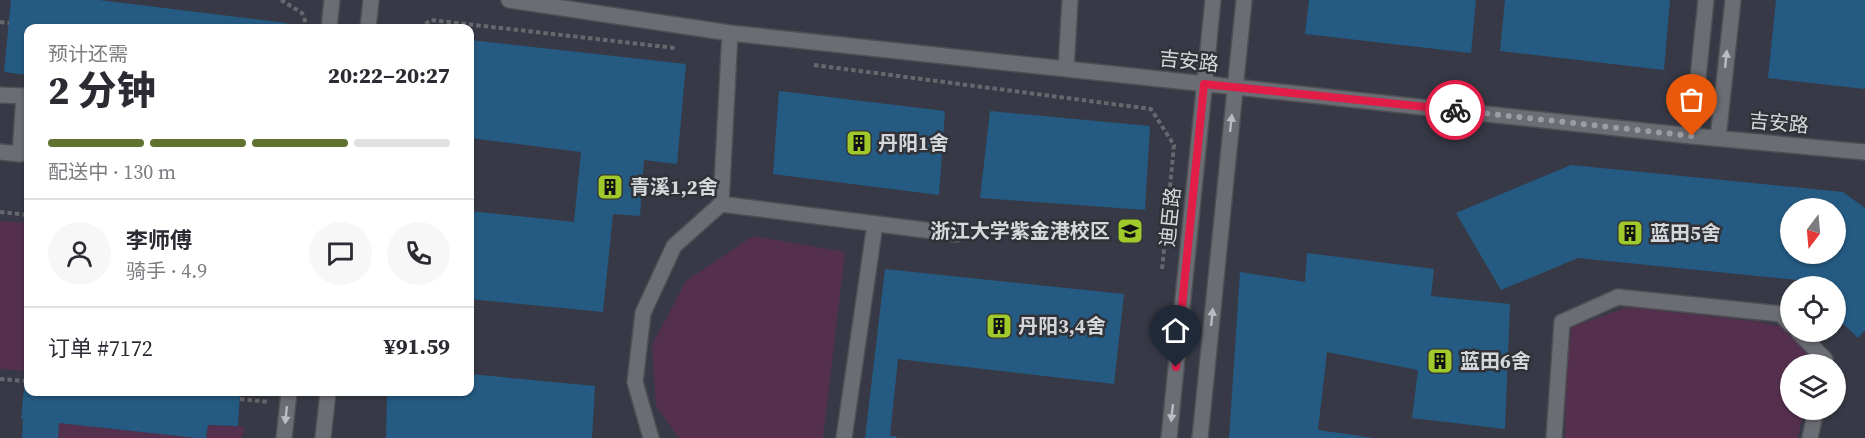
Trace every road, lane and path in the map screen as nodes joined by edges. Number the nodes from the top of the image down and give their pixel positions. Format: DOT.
graph roads {
  1 [pos="282,0"];
  2 [pos="332,0"];
  3 [pos="371,0"];
  4 [pos="509,0"];
  5 [pos="1070,0"];
  6 [pos="1213,0"];
  7 [pos="1244,0"];
  8 [pos="1706,0"];
  9 [pos="1733,0"];
  10 [pos="556,3"];
  11 [pos="0,21"];
  12 [pos="9,22"];
  13 [pos="306,24"];
  14 [pos="329,24"];
  15 [pos="368,24"];
  16 [pos="426,24"];
  17 [pos="458,24"];
  18 [pos="474,26"];
  19 [pos="730,33"];
  20 [pos="685,50"];
  21 [pos="807,64"];
  22 [pos="1066,69"];
  23 [pos="1204,84"];
  24 [pos="1234,87"];
  25 [pos="0,95"];
  26 [pos="1692,136"];
  27 [pos="1718,138"];
  28 [pos="0,152"];
  29 [pos="1865,152"];
  30 [pos="721,204"];
  31 [pos="0,212"];
  32 [pos="24,215"];
  33 [pos="875,224"];
  34 [pos="956,234"];
  35 [pos="1162,274"];
  36 [pos="1780,314"];
  37 [pos="1808,342"];
  38 [pos="1821,354"];
  39 [pos="0,379"];
  40 [pos="24,381"];
  41 [pos="289,396"];
  42 [pos="328,396"];
  43 [pos="240,399"];
  44 [pos="274,402"];
  45 [pos="1814,420"];
  46 [pos="284,438"];
  47 [pos="323,438"];
  48 [pos="651,438"];
  49 [pos="844,438"];
  50 [pos="1169,438"];
  51 [pos="1200,438"];
  52 [pos="1554,438"];
  53 [pos="1810,438"];
  1 -- 13 [label="path"];
  2 -- 14 [label="street"];
  3 -- 15 [label="street"];
  4 -- 10 [label="street, 吉安路"];
  5 -- 22 [label="street"];
  6 -- 23 [label="street, 迪臣路"];
  7 -- 24 [label="street"];
  8 -- 26 [label="street"];
  27 -- 9 [label="street, one-way"];
  10 -- 19 [label="street, 吉安路"];
  11 -- 12 [label="path"];
  16 -- 17 [label="path"];
  18 -- 20 [label="path"];
  19 -- 22 [label="street, 吉安路"];
  19 -- 30 [label="street"];
  21 -- 35 [label="path"];
  22 -- 23 [label="street, 吉安路"];
  23 -- 24 [label="street, 吉安路"];
  23 -- 50 [label="street, 迪臣路, one-way"];
  24 -- 26 [label="street, 吉安路"];
  51 -- 24 [label="street, one-way"];
  25 -- 28 [label="street"];
  26 -- 27 [label="street, 吉安路"];
  27 -- 29 [label="street, 吉安路"];
  30 -- 33 [label="street"];
  30 -- 48 [label="street"];
  31 -- 32 [label="path"];
  33 -- 34 [label="street"];
  33 -- 49 [label="street"];
  36 -- 52 [label="street"];
  37 -- 38 [label="street"];
  39 -- 40 [label="path"];
  41 -- 46 [label="street, one-way"];
  42 -- 47 [label="street"];
  43 -- 44 [label="path"];
  45 -- 53 [label="street"];
}
